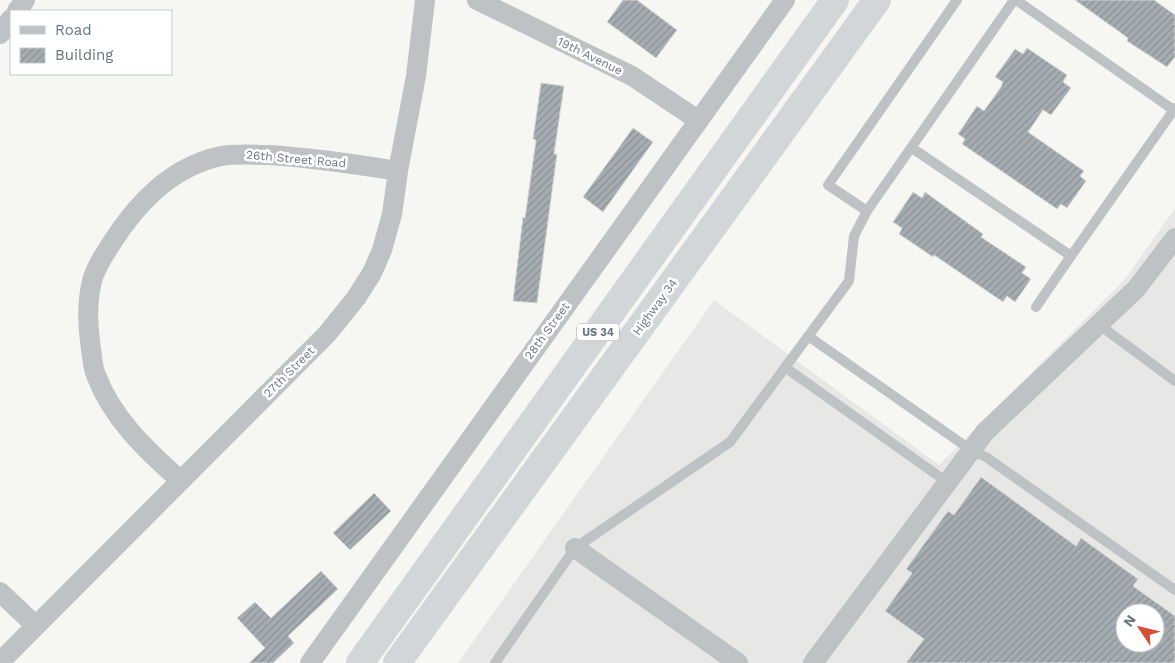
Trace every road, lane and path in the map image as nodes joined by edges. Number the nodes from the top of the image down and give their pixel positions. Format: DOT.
graph roads {
  1 [pos="425,0"];
  2 [pos="477,0"];
  3 [pos="785,0"];
  4 [pos="835,0"];
  5 [pos="878,0"];
  6 [pos="957,0"];
  7 [pos="1015,0"];
  8 [pos="10,20"];
  9 [pos="0,34"];
  10 [pos="1174,110"];
  11 [pos="698,120"];
  12 [pos="912,148"];
  13 [pos="398,171"];
  14 [pos="867,211"];
  15 [pos="1175,238"];
  16 [pos="1071,256"];
  17 [pos="1036,307"];
  18 [pos="1098,324"];
  19 [pos="808,336"];
  20 [pos="786,368"];
  21 [pos="1175,381"];
  22 [pos="971,450"];
  23 [pos="180,480"];
  24 [pos="947,482"];
  25 [pos="575,548"];
  26 [pos="1175,590"];
  27 [pos="0,592"];
  28 [pos="447,592"];
  29 [pos="36,626"];
  30 [pos="0,662"];
  31 [pos="310,663"];
  32 [pos="360,663"];
  33 [pos="397,663"];
  34 [pos="408,663"];
  35 [pos="495,663"];
  36 [pos="738,663"];
  37 [pos="813,663"];
  1 -- 13 [label="street, 27th Street"];
  2 -- 11 [label="street, 19th Avenue"];
  3 -- 11 [label="street, 28th Street"];
  4 -- 32 [label="highway, US 34"];
  5 -- 28 [label="highway, Highway 34 / US 34"];
  6 -- 14 [label="lane"];
  7 -- 10 [label="lane"];
  7 -- 12 [label="lane"];
  8 -- 9 [label="street"];
  10 -- 16 [label="lane"];
  11 -- 31 [label="street, 28th Street"];
  12 -- 14 [label="lane"];
  12 -- 16 [label="lane"];
  13 -- 23 [label="street, 27th Street"];
  13 -- 23 [label="street, 26th Street Road"];
  14 -- 19 [label="lane"];
  15 -- 18 [label="street"];
  16 -- 17 [label="lane"];
  18 -- 21 [label="lane"];
  18 -- 22 [label="street"];
  19 -- 20 [label="lane"];
  19 -- 22 [label="lane"];
  20 -- 24 [label="lane"];
  20 -- 25 [label="lane"];
  22 -- 24 [label="street"];
  22 -- 26 [label="lane"];
  23 -- 29 [label="street, 27th Street"];
  24 -- 37 [label="street"];
  25 -- 35 [label="lane"];
  25 -- 36 [label="street"];
  27 -- 29 [label="street"];
  28 -- 33 [label="highway, Highway 34 / US 34"];
  28 -- 34 [label="highway"];
  29 -- 30 [label="street, 27th Street"];
}
